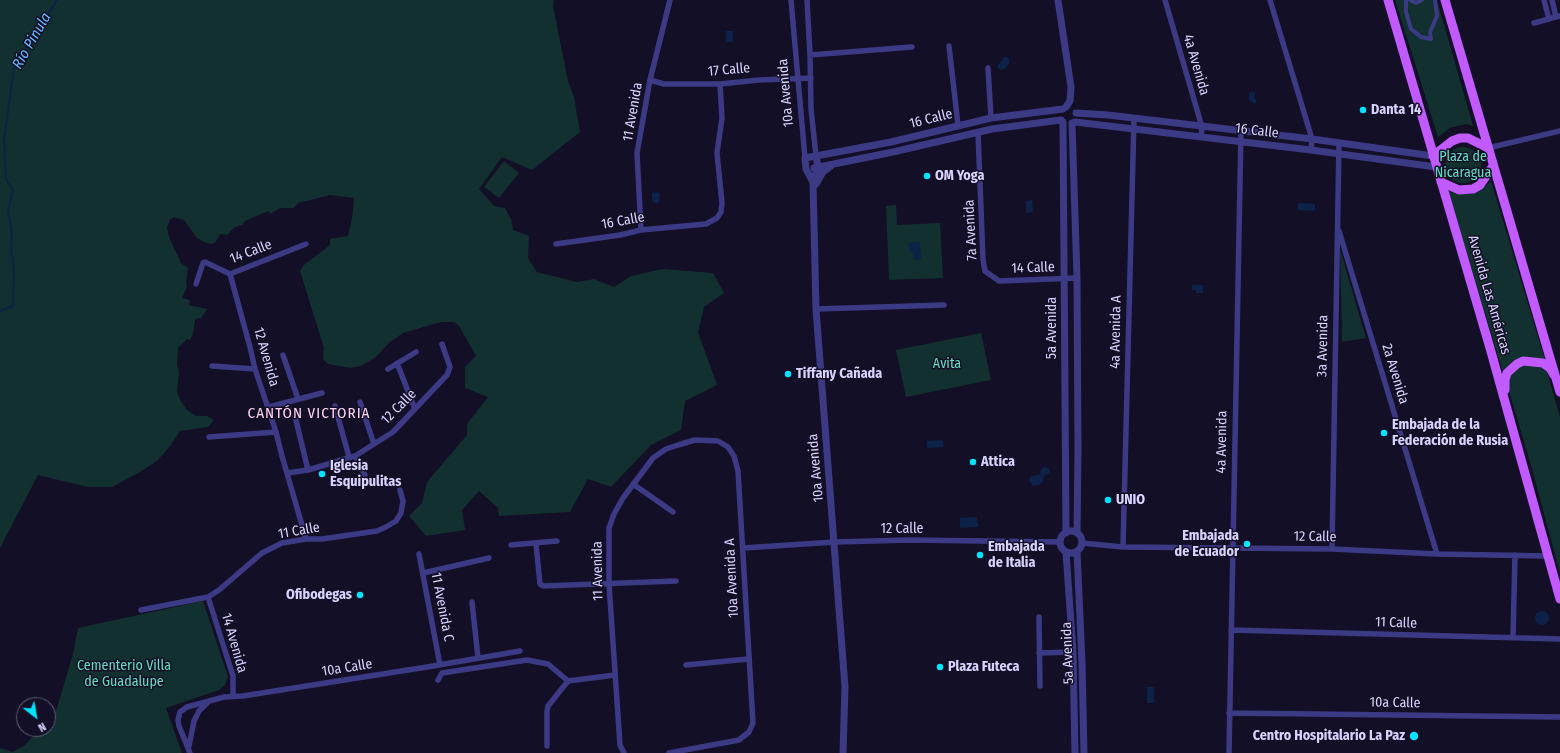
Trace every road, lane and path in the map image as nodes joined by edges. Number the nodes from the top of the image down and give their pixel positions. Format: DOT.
graph roads {
  1 [pos="670,0"];
  2 [pos="791,0"];
  3 [pos="806,0"];
  4 [pos="1058,0"];
  5 [pos="1165,0"];
  6 [pos="1270,0"];
  7 [pos="1388,0"];
  8 [pos="1406,0"];
  9 [pos="1410,0"];
  10 [pos="1422,0"];
  11 [pos="1435,0"];
  12 [pos="1445,0"];
  13 [pos="1544,0"];
  14 [pos="1552,0"];
  15 [pos="1558,16"];
  16 [pos="1549,18"];
  17 [pos="1534,23"];
  18 [pos="950,46"];
  19 [pos="912,47"];
  20 [pos="810,55"];
  21 [pos="988,68"];
  22 [pos="797,78"];
  23 [pos="811,78"];
  24 [pos="650,80"];
  25 [pos="720,84"];
  26 [pos="1070,109"];
  27 [pos="991,118"];
  28 [pos="1134,118"];
  29 [pos="1062,121"];
  30 [pos="1073,122"];
  31 [pos="958,125"];
  32 [pos="1202,127"];
  33 [pos="1134,128"];
  34 [pos="1242,131"];
  35 [pos="1560,131"];
  36 [pos="978,132"];
  37 [pos="1201,137"];
  38 [pos="1312,139"];
  39 [pos="1241,142"];
  40 [pos="1339,143"];
  41 [pos="1488,148"];
  42 [pos="1311,150"];
  43 [pos="1339,154"];
  44 [pos="816,156"];
  45 [pos="1433,156"];
  46 [pos="805,158"];
  47 [pos="834,164"];
  48 [pos="1493,166"];
  49 [pos="818,167"];
  50 [pos="1436,167"];
  51 [pos="806,169"];
  52 [pos="813,182"];
  53 [pos="1441,182"];
  54 [pos="813,196"];
  55 [pos="1337,224"];
  56 [pos="642,230"];
  57 [pos="306,244"];
  58 [pos="556,244"];
  59 [pos="230,274"];
  60 [pos="992,276"];
  61 [pos="1076,278"];
  62 [pos="1065,279"];
  63 [pos="196,284"];
  64 [pos="944,305"];
  65 [pos="816,309"];
  66 [pos="442,344"];
  67 [pos="416,352"];
  68 [pos="282,354"];
  69 [pos="397,363"];
  70 [pos="212,366"];
  71 [pos="255,369"];
  72 [pos="388,369"];
  73 [pos="1558,384"];
  74 [pos="322,393"];
  75 [pos="1504,397"];
  76 [pos="298,399"];
  77 [pos="360,402"];
  78 [pos="335,406"];
  79 [pos="269,407"];
  80 [pos="415,409"];
  81 [pos="295,416"];
  82 [pos="276,432"];
  83 [pos="208,437"];
  84 [pos="707,440"];
  85 [pos="374,444"];
  86 [pos="352,456"];
  87 [pos="308,470"];
  88 [pos="287,473"];
  89 [pos="365,474"];
  90 [pos="633,484"];
  91 [pos="400,490"];
  92 [pos="673,512"];
  93 [pos="1066,533"];
  94 [pos="1077,533"];
  95 [pos="306,539"];
  96 [pos="557,541"];
  97 [pos="835,542"];
  98 [pos="1060,542"];
  99 [pos="1082,543"];
  100 [pos="536,544"];
  101 [pos="511,545"];
  102 [pos="1123,547"];
  103 [pos="743,548"];
  104 [pos="1232,548"];
  105 [pos="1332,549"];
  106 [pos="1077,551"];
  107 [pos="1066,552"];
  108 [pos="419,554"];
  109 [pos="1437,554"];
  110 [pos="1514,555"];
  111 [pos="1548,556"];
  112 [pos="489,558"];
  113 [pos="423,573"];
  114 [pos="676,581"];
  115 [pos="609,584"];
  116 [pos="208,597"];
  117 [pos="1560,599"];
  118 [pos="472,602"];
  119 [pos="141,610"];
  120 [pos="1038,617"];
  121 [pos="1231,630"];
  122 [pos="1513,638"];
  123 [pos="1560,639"];
  124 [pos="520,651"];
  125 [pos="1073,652"];
  126 [pos="1039,653"];
  127 [pos="478,658"];
  128 [pos="748,659"];
  129 [pos="440,665"];
  130 [pos="686,665"];
  131 [pos="615,675"];
  132 [pos="438,680"];
  133 [pos="568,682"];
  134 [pos="1040,686"];
  135 [pos="233,696"];
  136 [pos="208,702"];
  137 [pos="1229,713"];
  138 [pos="1560,717"];
  139 [pos="548,746"];
  140 [pos="189,750"];
  141 [pos="624,753"];
  142 [pos="669,753"];
  143 [pos="843,753"];
  144 [pos="1075,753"];
  145 [pos="1084,753"];
  146 [pos="1229,753"];
  1 -- 24 [label="street, 11 Avenida"];
  2 -- 22 [label="street, 10a Avenida"];
  3 -- 20 [label="street, 10a Avenida"];
  4 -- 26 [label="street"];
  5 -- 32 [label="street, 4a Avenida"];
  6 -- 38 [label="street"];
  7 -- 45 [label="main road, Avenida Las Américas"];
  8 -- 11 [label="street"];
  9 -- 10 [label="street"];
  12 -- 41 [label="main road"];
  13 -- 16 [label="street"];
  14 -- 15 [label="street"];
  15 -- 16 [label="street"];
  16 -- 17 [label="street"];
  18 -- 31 [label="street"];
  19 -- 20 [label="street"];
  20 -- 23 [label="street, 10a Avenida"];
  21 -- 27 [label="street"];
  22 -- 23 [label="street, 17 Calle"];
  22 -- 25 [label="street, 17 Calle"];
  22 -- 46 [label="street, 10a Avenida"];
  23 -- 44 [label="street, 10a Avenida"];
  24 -- 25 [label="street, 17 Calle"];
  24 -- 56 [label="street, 11 Avenida"];
  25 -- 56 [label="street, 16 Calle"];
  26 -- 27 [label="street, 16 Calle"];
  26 -- 28 [label="street, 16 Calle"];
  26 -- 29 [label="street"];
  26 -- 30 [label="street"];
  27 -- 31 [label="street, 16 Calle"];
  28 -- 32 [label="street, 16 Calle"];
  28 -- 33 [label="street, 4a Avenida A"];
  29 -- 30 [label="street"];
  29 -- 36 [label="street, 16 Calle"];
  29 -- 62 [label="street, 5a Avenida"];
  30 -- 33 [label="street, 16 Calle"];
  30 -- 61 [label="street, 5a Avenida"];
  31 -- 44 [label="street, 16 Calle"];
  32 -- 34 [label="street, 16 Calle"];
  32 -- 37 [label="street, 4a Avenida"];
  33 -- 37 [label="street, 16 Calle"];
  33 -- 102 [label="street, 4a Avenida A"];
  34 -- 38 [label="street, 16 Calle"];
  34 -- 39 [label="street, 4a Avenida"];
  35 -- 41 [label="street"];
  36 -- 47 [label="street, 16 Calle"];
  36 -- 60 [label="street, 7a Avenida"];
  37 -- 39 [label="street, 16 Calle"];
  38 -- 40 [label="street, 16 Calle"];
  38 -- 42 [label="street"];
  39 -- 42 [label="street, 16 Calle"];
  39 -- 104 [label="street, 4a Avenida"];
  40 -- 43 [label="street, 3a Avenida"];
  40 -- 45 [label="street, 16 Calle"];
  41 -- 45 [label="main road"];
  41 -- 48 [label="main road"];
  42 -- 43 [label="street, 16 Calle"];
  43 -- 50 [label="street, 16 Calle"];
  43 -- 55 [label="street, 3a Avenida"];
  44 -- 46 [label="street, 16 Calle"];
  44 -- 49 [label="street, 10a Avenida"];
  45 -- 50 [label="main road, Avenida Las Américas"];
  46 -- 51 [label="street, 10a Avenida"];
  47 -- 49 [label="street, 16 Calle"];
  47 -- 54 [label="street"];
  48 -- 53 [label="main road"];
  48 -- 73 [label="main road"];
  49 -- 51 [label="street, 16 Calle"];
  49 -- 52 [label="street, 10a Avenida"];
  50 -- 53 [label="main road, Avenida Las Américas"];
  51 -- 52 [label="street, 10a Avenida"];
  52 -- 54 [label="street, 10a Avenida"];
  53 -- 75 [label="main road, Avenida Las Américas"];
  54 -- 65 [label="street, 10a Avenida"];
  55 -- 105 [label="street, 3a Avenida"];
  55 -- 109 [label="street, 2a Avenida"];
  56 -- 58 [label="street, 16 Calle"];
  57 -- 59 [label="street, 14 Calle"];
  59 -- 63 [label="street, 14 Calle"];
  59 -- 71 [label="street, 12 Avenida"];
  60 -- 62 [label="street, 14 Calle"];
  61 -- 62 [label="street, 14 Calle"];
  61 -- 94 [label="street, 5a Avenida"];
  62 -- 93 [label="street, 5a Avenida"];
  64 -- 65 [label="street"];
  65 -- 97 [label="street, 10a Avenida"];
  66 -- 80 [label="street, 12 Calle"];
  67 -- 69 [label="street"];
  68 -- 76 [label="street"];
  69 -- 72 [label="street"];
  69 -- 80 [label="street"];
  70 -- 71 [label="street"];
  71 -- 79 [label="street, 12 Avenida"];
  73 -- 75 [label="main road"];
  74 -- 76 [label="street"];
  75 -- 111 [label="main road, Avenida Las Américas"];
  76 -- 79 [label="street"];
  77 -- 85 [label="street"];
  78 -- 86 [label="street"];
  79 -- 82 [label="street, 12 Avenida"];
  80 -- 85 [label="street, 12 Calle"];
  81 -- 87 [label="street"];
  82 -- 83 [label="street"];
  82 -- 88 [label="street, 12 Avenida"];
  84 -- 90 [label="street, 11 Avenida"];
  84 -- 103 [label="street, 10a Avenida A"];
  85 -- 86 [label="street, 12 Calle"];
  86 -- 87 [label="street, 12 Calle"];
  86 -- 89 [label="street"];
  87 -- 88 [label="street, 12 Calle"];
  88 -- 95 [label="street, 12 Avenida"];
  90 -- 92 [label="street"];
  90 -- 115 [label="street, 11 Avenida"];
  91 -- 95 [label="street, 11 Calle"];
  93 -- 94 [label="street"];
  93 -- 98 [label="street"];
  94 -- 99 [label="street"];
  95 -- 116 [label="street, 11 Calle"];
  96 -- 100 [label="street"];
  97 -- 98 [label="street, 12 Calle"];
  97 -- 103 [label="street, 12 Calle"];
  97 -- 143 [label="street, 10a Avenida"];
  98 -- 107 [label="street"];
  99 -- 102 [label="street, 12 Calle"];
  99 -- 106 [label="street"];
  100 -- 101 [label="street"];
  100 -- 115 [label="street"];
  102 -- 104 [label="street, 12 Calle"];
  103 -- 128 [label="street, 10a Avenida A"];
  104 -- 105 [label="street, 12 Calle"];
  104 -- 121 [label="street, 4a Avenida"];
  105 -- 109 [label="street, 12 Calle"];
  106 -- 107 [label="street"];
  106 -- 145 [label="street, 5a Avenida"];
  107 -- 125 [label="street, 5a Avenida"];
  108 -- 113 [label="street, 11 Avenida C"];
  109 -- 110 [label="street, 12 Calle"];
  110 -- 111 [label="street, 12 Calle"];
  110 -- 122 [label="street"];
  111 -- 117 [label="main road, Avenida Las Américas"];
  112 -- 113 [label="street"];
  113 -- 129 [label="street, 11 Avenida C"];
  114 -- 115 [label="street"];
  115 -- 131 [label="street, 11 Avenida"];
  116 -- 119 [label="street, 11 Calle"];
  116 -- 135 [label="street, 14 Avenida"];
  118 -- 127 [label="street"];
  120 -- 126 [label="street"];
  121 -- 122 [label="street, 11 Calle"];
  121 -- 137 [label="street, 4a Avenida"];
  122 -- 123 [label="street, 11 Calle"];
  124 -- 127 [label="street, 10a Calle"];
  125 -- 126 [label="street"];
  125 -- 144 [label="street, 5a Avenida"];
  126 -- 134 [label="street"];
  127 -- 129 [label="street, 10a Calle"];
  128 -- 130 [label="street"];
  128 -- 142 [label="street, 10a Avenida A"];
  129 -- 135 [label="street, 10a Calle"];
  131 -- 133 [label="street"];
  131 -- 141 [label="street, 11 Avenida"];
  132 -- 133 [label="street"];
  133 -- 139 [label="street"];
  135 -- 136 [label="street, 10a Calle"];
  136 -- 140 [label="street"];
  136 -- 140 [label="street, 10a Calle"];
  137 -- 138 [label="street, 10a Calle"];
  137 -- 146 [label="street, 4a Avenida"];
}
